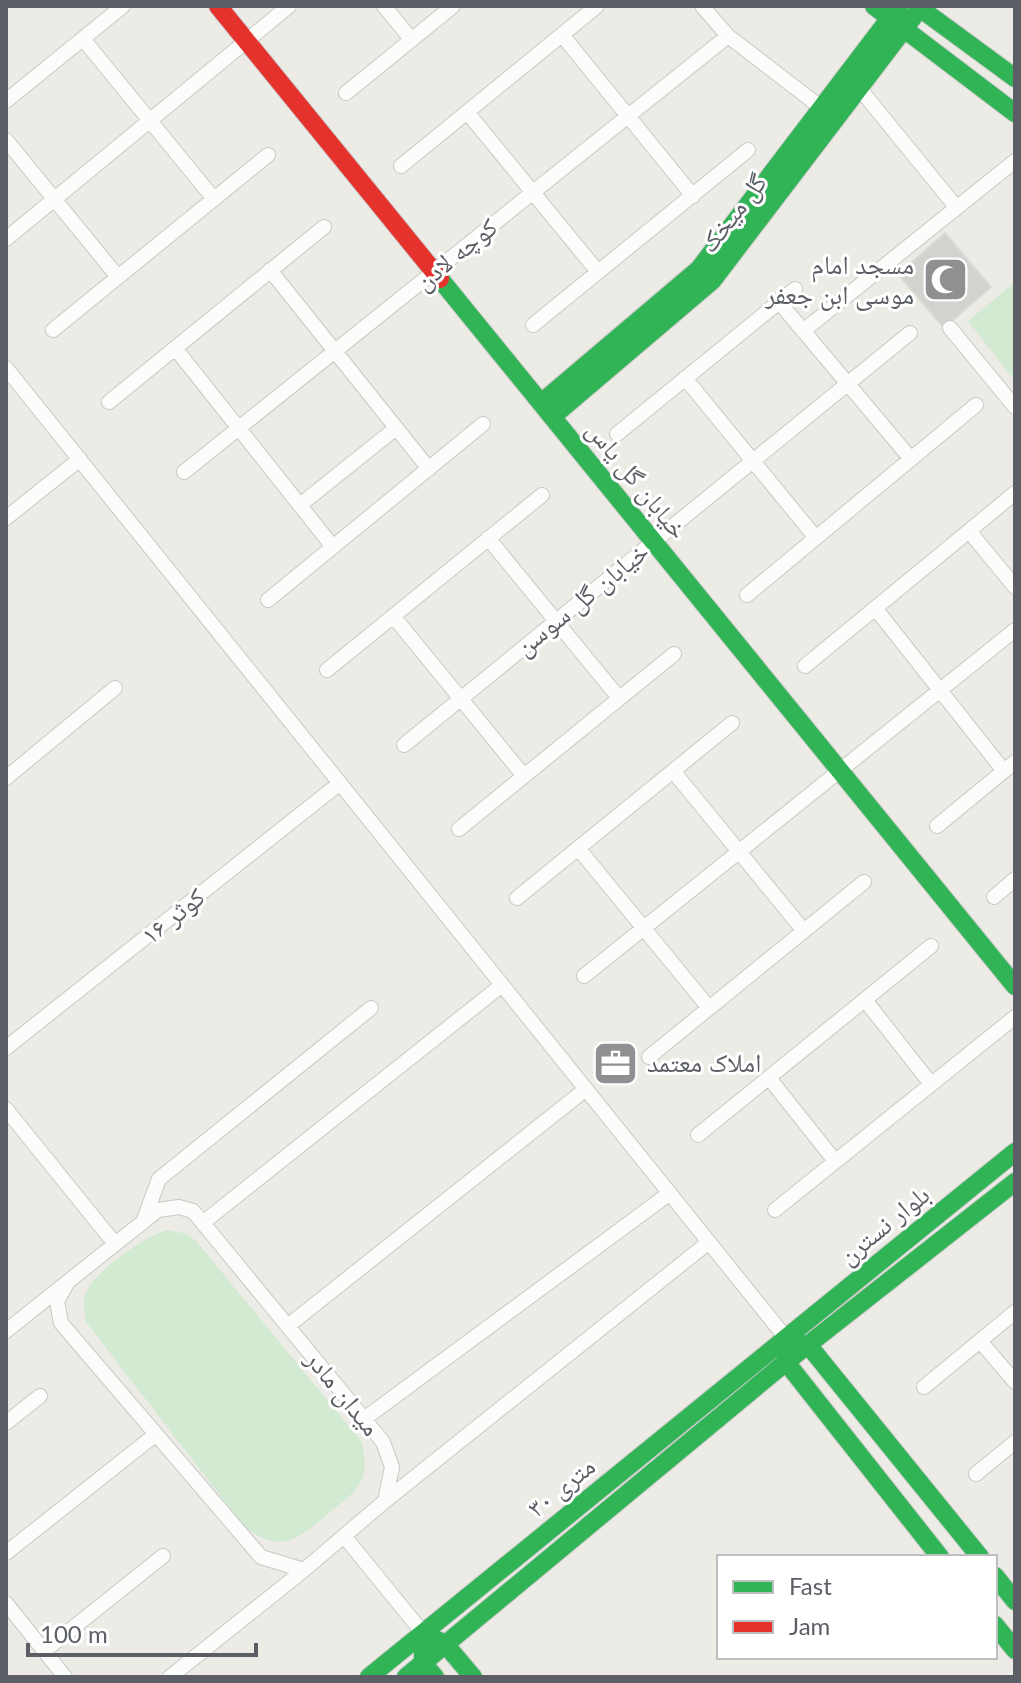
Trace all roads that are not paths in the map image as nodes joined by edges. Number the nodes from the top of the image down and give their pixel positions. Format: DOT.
graph roads {
  1 [pos="123,6"];
  2 [pos="218,6"];
  3 [pos="289,6"];
  4 [pos="384,6"];
  5 [pos="453,6"];
  6 [pos="597,6"];
  7 [pos="702,6"];
  8 [pos="874,6"];
  9 [pos="919,7"];
  10 [pos="897,19"];
  11 [pos="562,35"];
  12 [pos="728,36"];
  13 [pos="83,39"];
  14 [pos="411,39"];
  15 [pos="246,40"];
  16 [pos="1015,78"];
  17 [pos="860,89"];
  18 [pos="346,93"];
  19 [pos="6,101"];
  20 [pos="467,112"];
  21 [pos="1015,113"];
  22 [pos="830,114"];
  23 [pos="629,116"];
  24 [pos="149,120"];
  25 [pos="6,140"];
  26 [pos="748,150"];
  27 [pos="268,155"];
  28 [pos="1015,161"];
  29 [pos="401,166"];
  30 [pos="533,193"];
  31 [pos="693,196"];
  32 [pos="54,199"];
  33 [pos="214,199"];
  34 [pos="956,207"];
  35 [pos="324,227"];
  36 [pos="6,239"];
  37 [pos="270,270"];
  38 [pos="434,272"];
  39 [pos="598,272"];
  40 [pos="118,277"];
  41 [pos="795,289"];
  42 [pos="779,302"];
  43 [pos="533,325"];
  44 [pos="950,328"];
  45 [pos="53,330"];
  46 [pos="803,331"];
  47 [pos="910,333"];
  48 [pos="175,348"];
  49 [pos="335,351"];
  50 [pos="6,368"];
  51 [pos="685,378"];
  52 [pos="847,383"];
  53 [pos="109,402"];
  54 [pos="976,405"];
  55 [pos="1015,407"];
  56 [pos="546,410"];
  57 [pos="483,424"];
  58 [pos="239,428"];
  59 [pos="396,428"];
  60 [pos="617,434"];
  61 [pos="80,459"];
  62 [pos="911,459"];
  63 [pos="752,461"];
  64 [pos="429,469"];
  65 [pos="184,472"];
  66 [pos="1015,493"];
  67 [pos="542,495"];
  68 [pos="300,505"];
  69 [pos="6,518"];
  70 [pos="969,531"];
  71 [pos="488,538"];
  72 [pos="816,538"];
  73 [pos="653,541"];
  74 [pos="333,547"];
  75 [pos="1015,587"];
  76 [pos="747,595"];
  77 [pos="268,600"];
  78 [pos="875,608"];
  79 [pos="393,616"];
  80 [pos="556,621"];
  81 [pos="1015,630"];
  82 [pos="674,654"];
  83 [pos="805,666"];
  84 [pos="327,670"];
  85 [pos="115,688"];
  86 [pos="940,690"];
  87 [pos="619,698"];
  88 [pos="461,699"];
  89 [pos="732,723"];
  90 [pos="404,745"];
  91 [pos="1009,767"];
  92 [pos="839,770"];
  93 [pos="673,771"];
  94 [pos="524,776"];
  95 [pos="6,778"];
  96 [pos="340,783"];
  97 [pos="937,826"];
  98 [pos="459,829"];
  99 [pos="578,848"];
  100 [pos="739,851"];
  101 [pos="1015,879"];
  102 [pos="864,882"];
  103 [pos="994,897"];
  104 [pos="517,898"];
  105 [pos="643,928"];
  106 [pos="804,931"];
  107 [pos="931,946"];
  108 [pos="584,976"];
  109 [pos="502,985"];
  110 [pos="1015,986"];
  111 [pos="865,1000"];
  112 [pos="371,1008"];
  113 [pos="709,1008"];
  114 [pos="1015,1017"];
  115 [pos="6,1048"];
  116 [pos="649,1057"];
  117 [pos="769,1078"];
  118 [pos="931,1084"];
  119 [pos="586,1089"];
  120 [pos="6,1109"];
  121 [pos="698,1135"];
  122 [pos="1015,1152"];
  123 [pos="835,1161"];
  124 [pos="1015,1182"];
  125 [pos="670,1193"];
  126 [pos="775,1210"];
  127 [pos="205,1221"];
  128 [pos="143,1222"];
  129 [pos="709,1242"];
  130 [pos="115,1244"];
  131 [pos="67,1283"];
  132 [pos="1015,1312"];
  133 [pos="289,1325"];
  134 [pos="6,1331"];
  135 [pos="786,1338"];
  136 [pos="980,1341"];
  137 [pos="809,1346"];
  138 [pos="786,1362"];
  139 [pos="1015,1382"];
  140 [pos="924,1387"];
  141 [pos="40,1396"];
  142 [pos="364,1419"];
  143 [pos="6,1423"];
  144 [pos="155,1435"];
  145 [pos="1015,1442"];
  146 [pos="976,1474"];
  147 [pos="385,1501"];
  148 [pos="344,1536"];
  149 [pos="6,1553"];
  150 [pos="938,1555"];
  151 [pos="978,1555"];
  152 [pos="163,1556"];
  153 [pos="304,1570"];
  154 [pos="997,1578"];
  155 [pos="1015,1601"];
  156 [pos="6,1603"];
  157 [pos="997,1628"];
  158 [pos="423,1633"];
  159 [pos="445,1644"];
  160 [pos="1015,1650"];
  161 [pos="44,1651"];
  162 [pos="429,1670"];
  163 [pos="65,1677"];
  164 [pos="170,1677"];
  165 [pos="369,1677"];
  166 [pos="406,1677"];
  167 [pos="473,1677"];
  1 -- 13 [label="street"];
  2 -- 15 [label="street, خیابان گل یاس"];
  3 -- 15 [label="street"];
  4 -- 14 [label="street"];
  5 -- 14 [label="street"];
  6 -- 11 [label="street"];
  7 -- 12 [label="street"];
  8 -- 10 [label="street"];
  9 -- 10 [label="street, گل میخک"];
  9 -- 16 [label="street"];
  10 -- 17 [label="street, گل میخک"];
  10 -- 21 [label="street"];
  10 -- 22 [label="street, گل میخک"];
  11 -- 20 [label="street"];
  11 -- 23 [label="street"];
  12 -- 22 [label="street"];
  12 -- 23 [label="street, کوچه لادن"];
  13 -- 19 [label="street"];
  13 -- 24 [label="street"];
  14 -- 18 [label="street"];
  15 -- 24 [label="street"];
  15 -- 38 [label="street, خیابان گل یاس"];
  17 -- 22 [label="street, گل میخک"];
  17 -- 34 [label="street"];
  20 -- 29 [label="street"];
  20 -- 30 [label="street"];
  22 -- 56 [label="street, گل میخک"];
  23 -- 30 [label="street, کوچه لادن"];
  23 -- 31 [label="street"];
  24 -- 32 [label="street"];
  24 -- 33 [label="street"];
  25 -- 32 [label="street"];
  26 -- 31 [label="street"];
  27 -- 33 [label="street"];
  28 -- 34 [label="street"];
  30 -- 38 [label="street, کوچه لادن"];
  30 -- 39 [label="street"];
  31 -- 39 [label="street"];
  32 -- 36 [label="street"];
  32 -- 40 [label="street"];
  33 -- 40 [label="street"];
  34 -- 46 [label="street"];
  35 -- 37 [label="street"];
  37 -- 48 [label="street"];
  37 -- 49 [label="street"];
  38 -- 49 [label="street, کوچه لادن"];
  38 -- 56 [label="street, خیابان گل یاس"];
  39 -- 43 [label="street"];
  40 -- 45 [label="street"];
  41 -- 42 [label="street"];
  42 -- 46 [label="street"];
  42 -- 51 [label="street"];
  44 -- 55 [label="street"];
  46 -- 52 [label="street"];
  47 -- 52 [label="street, خیابان گل سوسن"];
  48 -- 53 [label="street"];
  48 -- 58 [label="street"];
  49 -- 58 [label="street, کوچه لادن"];
  49 -- 59 [label="street"];
  50 -- 61 [label="street"];
  51 -- 60 [label="street"];
  51 -- 63 [label="street"];
  52 -- 62 [label="street"];
  52 -- 63 [label="street, خیابان گل سوسن"];
  54 -- 62 [label="street"];
  56 -- 73 [label="street, خیابان گل یاس"];
  57 -- 64 [label="street"];
  58 -- 65 [label="street, کوچه لادن"];
  58 -- 68 [label="street"];
  59 -- 64 [label="street"];
  59 -- 68 [label="street"];
  61 -- 69 [label="street"];
  61 -- 96 [label="street"];
  62 -- 72 [label="street"];
  63 -- 72 [label="street"];
  63 -- 73 [label="street, خیابان گل سوسن"];
  64 -- 74 [label="street"];
  66 -- 70 [label="street"];
  67 -- 71 [label="street"];
  68 -- 74 [label="street"];
  70 -- 75 [label="street"];
  70 -- 78 [label="street"];
  71 -- 79 [label="street"];
  71 -- 80 [label="street"];
  72 -- 76 [label="street"];
  73 -- 80 [label="street, خیابان گل سوسن"];
  73 -- 92 [label="street, خیابان گل یاس"];
  74 -- 77 [label="street"];
  78 -- 83 [label="street"];
  78 -- 86 [label="street"];
  79 -- 84 [label="street"];
  79 -- 88 [label="street"];
  80 -- 87 [label="street"];
  80 -- 88 [label="street, خیابان گل سوسن"];
  81 -- 86 [label="street"];
  82 -- 87 [label="street"];
  85 -- 95 [label="street"];
  86 -- 91 [label="street"];
  86 -- 92 [label="street"];
  87 -- 94 [label="street"];
  88 -- 90 [label="street, خیابان گل سوسن"];
  88 -- 94 [label="street"];
  89 -- 93 [label="street"];
  91 -- 97 [label="street"];
  92 -- 100 [label="street"];
  92 -- 110 [label="street, خیابان گل یاس"];
  93 -- 99 [label="street"];
  93 -- 100 [label="street"];
  94 -- 98 [label="street"];
  96 -- 109 [label="street"];
  96 -- 115 [label="street, کوثر ۱۶"];
  99 -- 104 [label="street"];
  99 -- 105 [label="street"];
  100 -- 105 [label="street"];
  100 -- 106 [label="street"];
  101 -- 103 [label="street"];
  102 -- 106 [label="street"];
  105 -- 108 [label="street"];
  105 -- 113 [label="street"];
  106 -- 113 [label="street"];
  107 -- 111 [label="street"];
  109 -- 119 [label="street"];
  109 -- 127 [label="street"];
  111 -- 117 [label="street"];
  111 -- 118 [label="street"];
  112 -- 128 [label="street"];
  113 -- 116 [label="street"];
  114 -- 118 [label="street"];
  117 -- 121 [label="street"];
  117 -- 123 [label="street"];
  118 -- 123 [label="street"];
  119 -- 125 [label="street"];
  119 -- 133 [label="street"];
  120 -- 130 [label="street"];
  122 -- 135 [label="street, بلوار نسترن"];
  123 -- 126 [label="street"];
  124 -- 137 [label="street, بلوار نسترن"];
  125 -- 129 [label="street"];
  125 -- 142 [label="street"];
  127 -- 128 [label="street"];
  127 -- 133 [label="street, میدان مادر"];
  128 -- 130 [label="street"];
  129 -- 135 [label="street"];
  129 -- 147 [label="street"];
  130 -- 131 [label="street"];
  131 -- 134 [label="street"];
  131 -- 144 [label="street"];
  132 -- 136 [label="street"];
  133 -- 142 [label="street, میدان مادر"];
  135 -- 137 [label="street"];
  135 -- 138 [label="street"];
  135 -- 158 [label="street, ۳۰ متری"];
  136 -- 139 [label="street"];
  136 -- 140 [label="street"];
  137 -- 138 [label="street, ۳۰ متری"];
  137 -- 151 [label="street"];
  138 -- 150 [label="street"];
  138 -- 159 [label="street, ۳۰ متری"];
  141 -- 143 [label="street"];
  142 -- 147 [label="street, میدان مادر"];
  144 -- 149 [label="street"];
  144 -- 153 [label="street"];
  145 -- 146 [label="street"];
  147 -- 148 [label="street"];
  148 -- 153 [label="street"];
  148 -- 158 [label="street"];
  152 -- 161 [label="street"];
  153 -- 164 [label="street"];
  154 -- 155 [label="street"];
  156 -- 161 [label="street"];
  157 -- 160 [label="street"];
  158 -- 159 [label="street"];
  158 -- 162 [label="street"];
  158 -- 165 [label="street, ۳۰ متری"];
  159 -- 162 [label="street, ۳۰ متری"];
  159 -- 167 [label="street"];
  161 -- 163 [label="street"];
  162 -- 166 [label="street, ۳۰ متری"];
}
